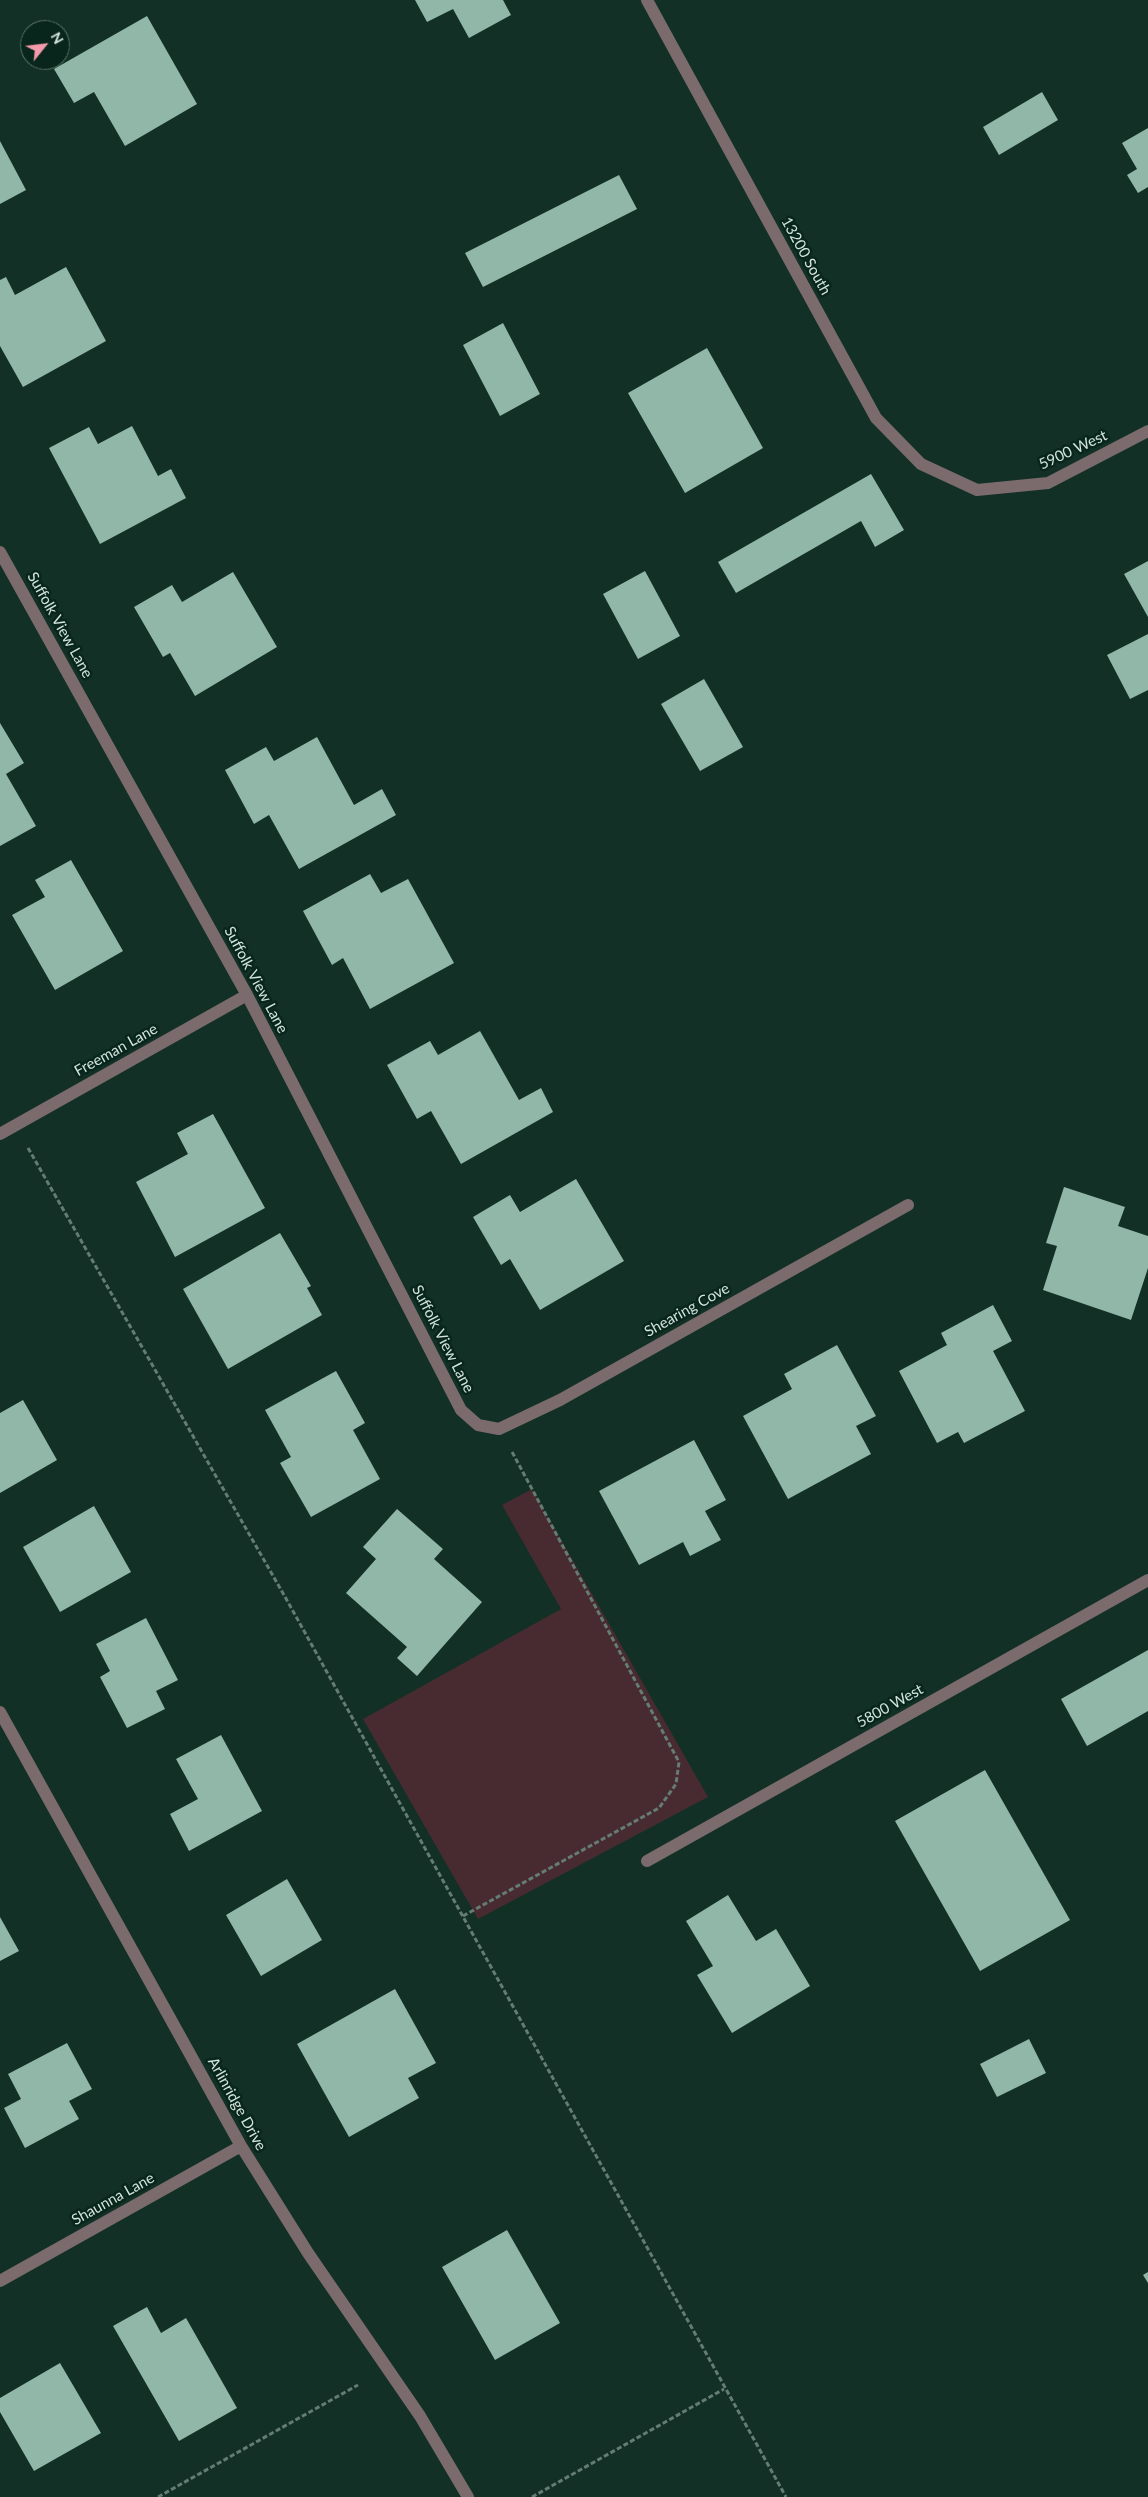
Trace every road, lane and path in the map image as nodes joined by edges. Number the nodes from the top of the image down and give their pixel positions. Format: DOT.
graph roads {
  1 [pos="647,0"];
  2 [pos="1148,431"];
  3 [pos="977,490"];
  4 [pos="0,552"];
  5 [pos="247,995"];
  6 [pos="0,1134"];
  7 [pos="27,1148"];
  8 [pos="908,1205"];
  9 [pos="499,1429"];
  10 [pos="1148,1580"];
  11 [pos="2,1720"];
  12 [pos="647,1861"];
  13 [pos="463,1916"];
  14 [pos="241,2146"];
  15 [pos="0,2281"];
  16 [pos="358,2385"];
  17 [pos="724,2389"];
  18 [pos="158,2497"];
  19 [pos="468,2497"];
  20 [pos="532,2497"];
  21 [pos="786,2497"];
  1 -- 3 [label="street, 13200 South"];
  2 -- 3 [label="street, 5900 West"];
  4 -- 5 [label="street, Suffolk View Lane"];
  5 -- 6 [label="street, Freeman Lane"];
  5 -- 9 [label="street, Suffolk View Lane"];
  7 -- 13 [label="path"];
  8 -- 9 [label="street, Shearing Cove"];
  9 -- 13 [label="path"];
  10 -- 12 [label="street, 5800 West"];
  11 -- 14 [label="street, Arlinridge Drive"];
  13 -- 17 [label="path"];
  14 -- 15 [label="street, Shaunna Lane"];
  14 -- 19 [label="street, Arlinridge Drive"];
  16 -- 18 [label="path"];
  17 -- 20 [label="path"];
  17 -- 21 [label="path"];
}
